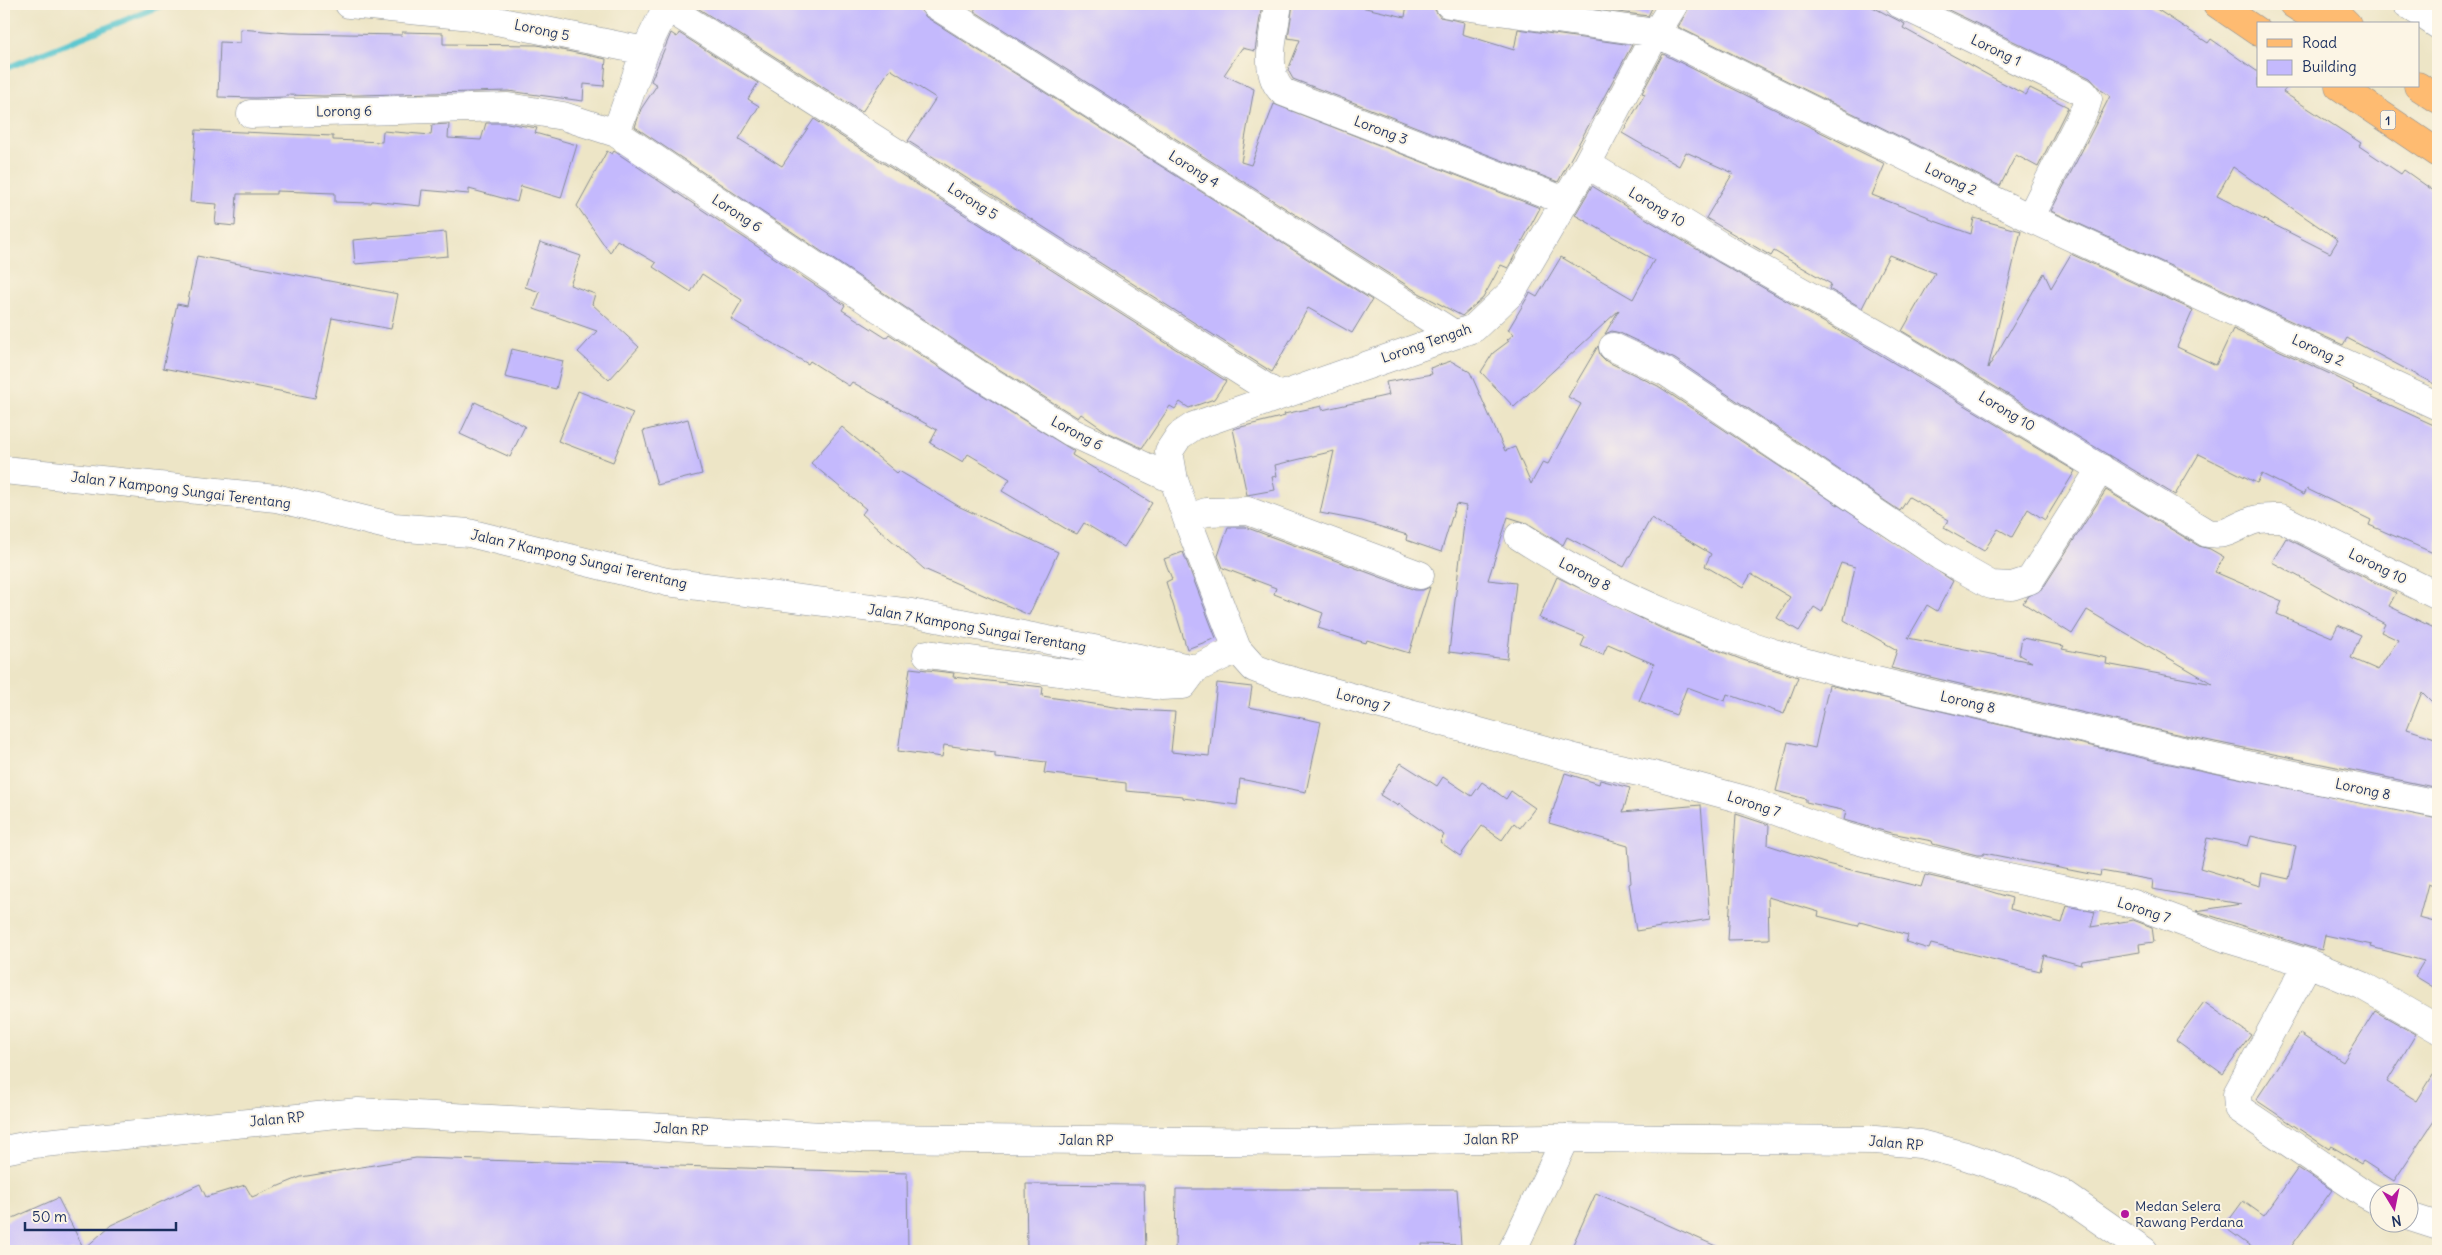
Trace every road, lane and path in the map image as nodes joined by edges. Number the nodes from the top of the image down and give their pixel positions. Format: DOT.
graph roads {
  1 [pos="349,4"];
  2 [pos="934,4"];
  3 [pos="1278,4"];
  4 [pos="1449,4"];
  5 [pos="1674,4"];
  6 [pos="1900,4"];
  7 [pos="2217,4"];
  8 [pos="2239,4"];
  9 [pos="2293,4"];
  10 [pos="2328,4"];
  11 [pos="2407,4"];
  12 [pos="668,5"];
  13 [pos="2321,22"];
  14 [pos="2345,22"];
  15 [pos="2438,25"];
  16 [pos="2257,30"];
  17 [pos="2257,30"];
  18 [pos="1656,33"];
  19 [pos="645,52"];
  20 [pos="2420,87"];
  21 [pos="2342,88"];
  22 [pos="2438,99"];
  23 [pos="251,114"];
  24 [pos="616,133"];
  25 [pos="2438,153"];
  26 [pos="1587,164"];
  27 [pos="1565,201"];
  28 [pos="2030,218"];
  29 [pos="1454,334"];
  30 [pos="1612,347"];
  31 [pos="1278,395"];
  32 [pos="2438,406"];
  33 [pos="2101,468"];
  34 [pos="4,470"];
  35 [pos="1174,480"];
  36 [pos="1187,519"];
  37 [pos="1520,536"];
  38 [pos="1420,575"];
  39 [pos="2438,596"];
  40 [pos="1237,649"];
  41 [pos="927,654"];
  42 [pos="1194,669"];
  43 [pos="2438,804"];
  44 [pos="2308,963"];
  45 [pos="2438,1029"];
  46 [pos="1566,1138"];
  47 [pos="4,1150"];
  48 [pos="2370,1197"];
  49 [pos="2420,1220"];
  50 [pos="2438,1226"];
  51 [pos="1512,1251"];
  52 [pos="2144,1251"];
  1 -- 19 [label="street, Lorong 5"];
  2 -- 29 [label="street, Lorong 4"];
  3 -- 27 [label="street, Lorong 3"];
  4 -- 18 [label="street, Lorong 2"];
  5 -- 18 [label="street, Lorong Tengah"];
  6 -- 28 [label="street, Lorong 1"];
  7 -- 16 [label="main road"];
  8 -- 17 [label="main road"];
  9 -- 13 [label="main road"];
  10 -- 14 [label="main road"];
  11 -- 15 [label="street"];
  12 -- 19 [label="street"];
  12 -- 31 [label="street, Lorong 5"];
  18 -- 26 [label="street, Lorong Tengah"];
  18 -- 28 [label="street, Lorong 2"];
  19 -- 24 [label="street"];
  20 -- 22 [label="main road"];
  21 -- 25 [label="main road, 1"];
  23 -- 24 [label="street, Lorong 6"];
  24 -- 35 [label="street, Lorong 6"];
  26 -- 27 [label="street, Lorong Tengah"];
  26 -- 33 [label="street, Lorong 10"];
  27 -- 29 [label="street, Lorong Tengah"];
  28 -- 32 [label="street, Lorong 2"];
  29 -- 31 [label="street, Lorong Tengah"];
  30 -- 33 [label="street"];
  31 -- 35 [label="street, Lorong Tengah"];
  33 -- 39 [label="street, Lorong 10"];
  34 -- 42 [label="street, Jalan 7 Kampong Sungai Terentang"];
  35 -- 36 [label="street, Lorong 7"];
  36 -- 38 [label="street"];
  36 -- 40 [label="street, Lorong 7"];
  37 -- 43 [label="street, Lorong 8"];
  40 -- 42 [label="street"];
  40 -- 44 [label="street, Lorong 7"];
  41 -- 42 [label="street"];
  44 -- 45 [label="street, Lorong 7"];
  44 -- 48 [label="street"];
  46 -- 47 [label="street, Jalan RP"];
  46 -- 51 [label="street"];
  46 -- 52 [label="street, Jalan RP"];
  49 -- 50 [label="street"];
}
